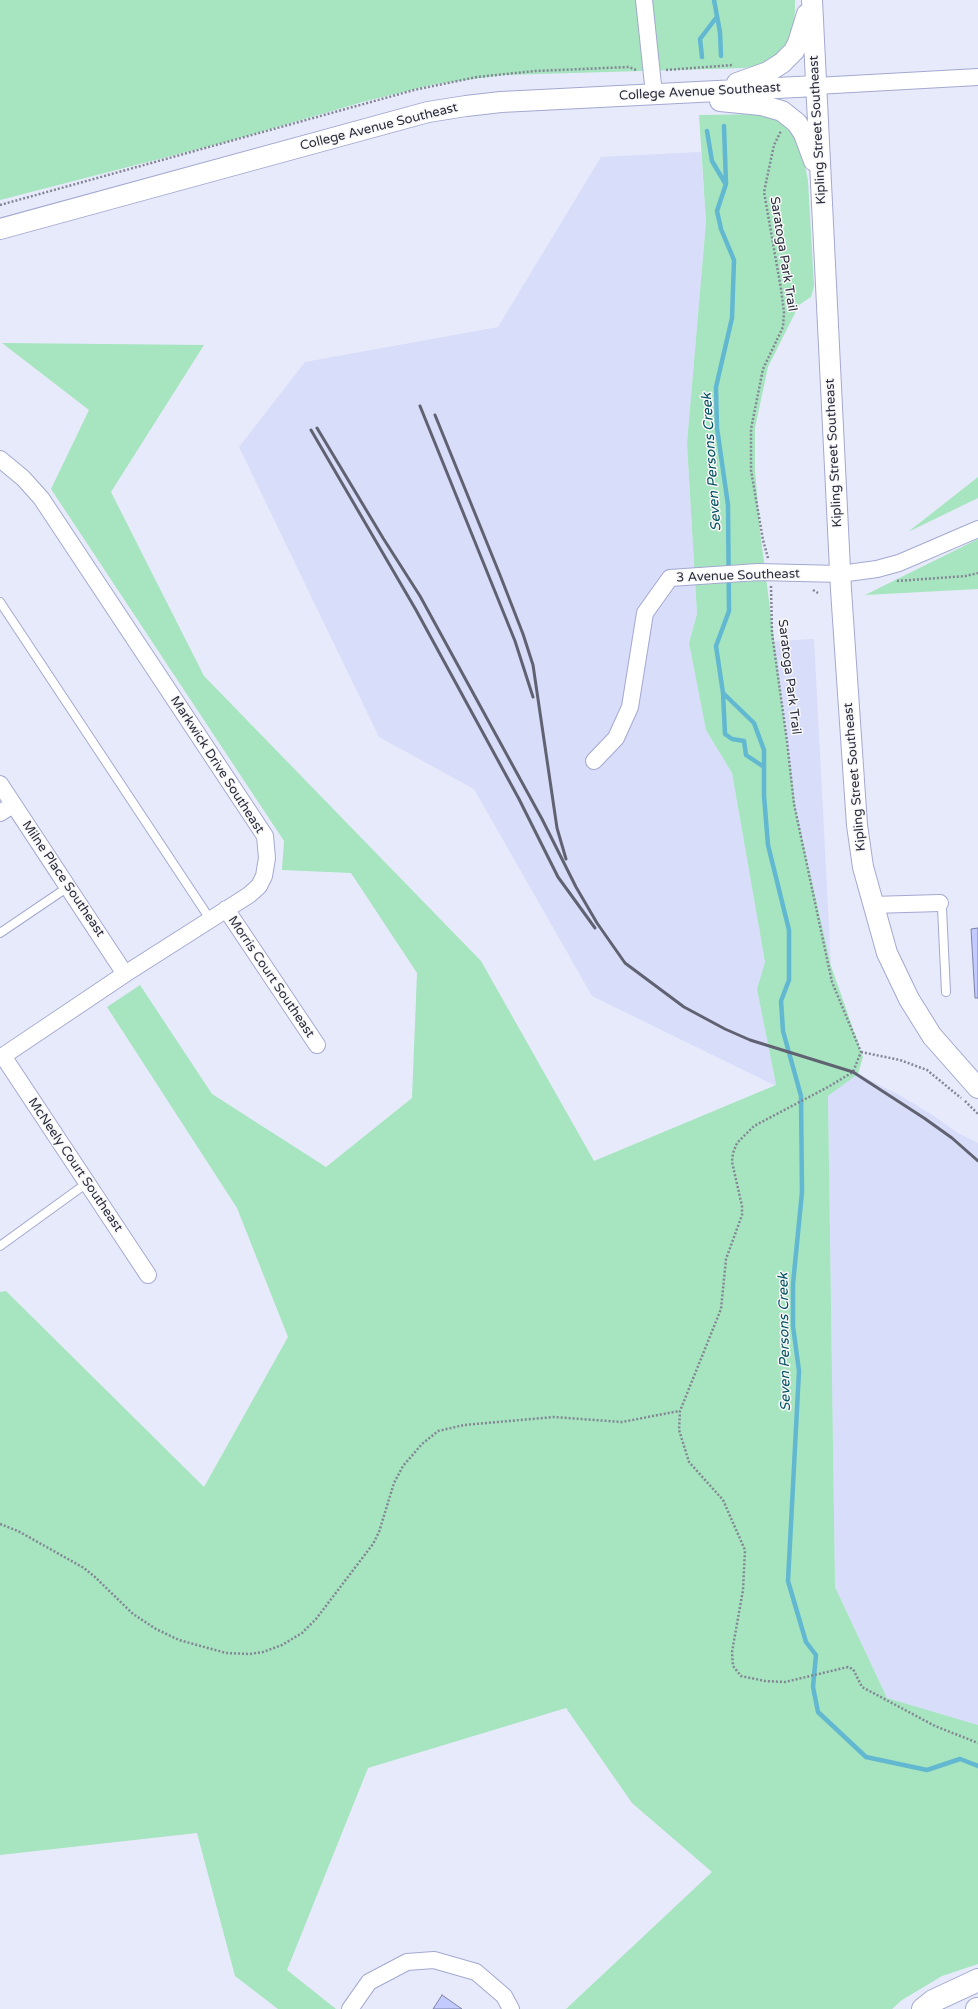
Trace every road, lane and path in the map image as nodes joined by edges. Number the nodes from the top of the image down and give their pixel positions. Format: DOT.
graph roads {
  1 [pos="644,0"];
  2 [pos="811,0"];
  3 [pos="978,77"];
  4 [pos="816,86"];
  5 [pos="715,91"];
  6 [pos="662,93"];
  7 [pos="789,115"];
  8 [pos="821,194"];
  9 [pos="0,229"];
  10 [pos="0,459"];
  11 [pos="978,529"];
  12 [pos="765,572"];
  13 [pos="978,573"];
  14 [pos="840,574"];
  15 [pos="893,581"];
  16 [pos="0,602"];
  17 [pos="594,761"];
  18 [pos="0,784"];
  19 [pos="6,809"];
  20 [pos="68,887"];
  21 [pos="940,902"];
  22 [pos="872,905"];
  23 [pos="226,909"];
  24 [pos="210,919"];
  25 [pos="0,933"];
  26 [pos="125,974"];
  27 [pos="946,992"];
  28 [pos="317,1045"];
  29 [pos="860,1052"];
  30 [pos="1,1057"];
  31 [pos="978,1088"];
  32 [pos="978,1114"];
  33 [pos="87,1183"];
  34 [pos="0,1246"];
  35 [pos="148,1275"];
  36 [pos="680,1411"];
  37 [pos="0,1524"];
  38 [pos="978,1743"];
  39 [pos="976,1980"];
  40 [pos="350,2009"];
  41 [pos="510,2009"];
  42 [pos="923,2009"];
  1 -- 6 [label="street"];
  2 -- 4 [label="street, Kipling Street Southeast"];
  2 -- 5 [label="street"];
  3 -- 4 [label="street"];
  4 -- 5 [label="street, College Avenue Southeast"];
  4 -- 8 [label="street, Kipling Street Southeast"];
  5 -- 6 [label="street, College Avenue Southeast"];
  6 -- 7 [label="street"];
  6 -- 9 [label="street, College Avenue Southeast"];
  7 -- 8 [label="street"];
  7 -- 12 [label="path, Saratoga Park Trail"];
  8 -- 14 [label="street, Kipling Street Southeast"];
  10 -- 23 [label="street, Markwick Drive Southeast"];
  11 -- 14 [label="street, 3 Avenue Southeast"];
  12 -- 14 [label="street, 3 Avenue Southeast"];
  12 -- 17 [label="street, 3 Avenue Southeast"];
  12 -- 29 [label="path, Saratoga Park Trail"];
  13 -- 15 [label="path"];
  14 -- 22 [label="street, Kipling Street Southeast"];
  16 -- 24 [label="lane"];
  18 -- 19 [label="street, Milne Place Southeast"];
  19 -- 20 [label="street, Milne Place Southeast"];
  20 -- 25 [label="lane"];
  20 -- 26 [label="street, Milne Place Southeast"];
  21 -- 22 [label="street"];
  21 -- 27 [label="lane"];
  22 -- 31 [label="street, Kipling Street Southeast"];
  23 -- 24 [label="street, Markwick Drive Southeast"];
  23 -- 28 [label="street, Morris Court Southeast"];
  24 -- 26 [label="street, Markwick Drive Southeast"];
  26 -- 30 [label="street, Markwick Drive Southeast"];
  29 -- 32 [label="path"];
  29 -- 36 [label="path"];
  30 -- 33 [label="street, McNeely Court Southeast"];
  33 -- 34 [label="lane"];
  33 -- 35 [label="street, McNeely Court Southeast"];
  36 -- 37 [label="path"];
  36 -- 38 [label="path"];
  39 -- 42 [label="main road"];
  40 -- 41 [label="street"];
}
